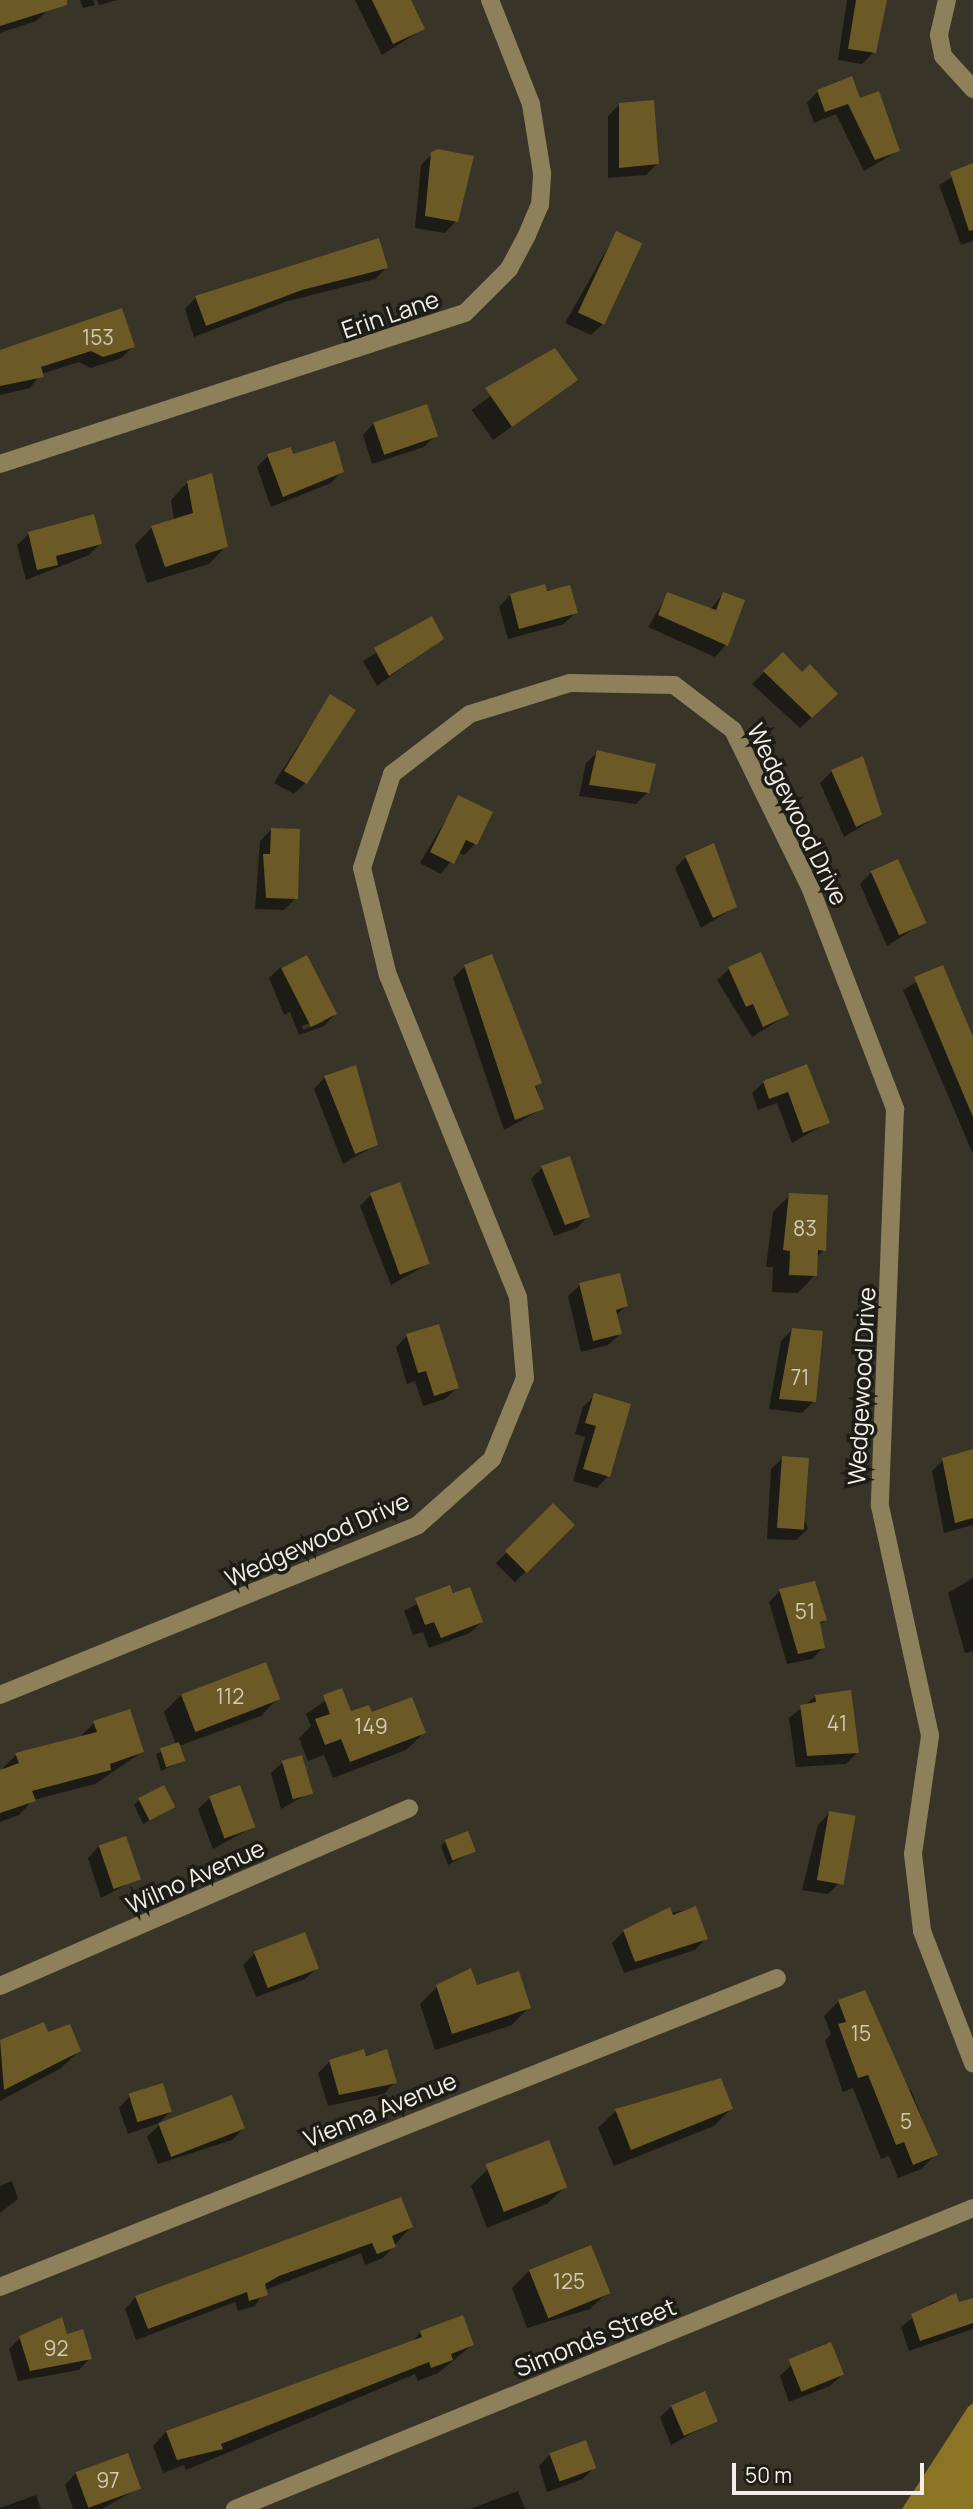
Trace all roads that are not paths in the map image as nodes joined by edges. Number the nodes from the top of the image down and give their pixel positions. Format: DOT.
graph roads {
  1 [pos="490,0"];
  2 [pos="947,0"];
  3 [pos="973,89"];
  4 [pos="0,464"];
  5 [pos="0,1695"];
  6 [pos="409,1808"];
  7 [pos="777,1978"];
  8 [pos="0,1986"];
  9 [pos="973,2063"];
  10 [pos="973,2208"];
  11 [pos="0,2287"];
  12 [pos="235,2509"];
  1 -- 4 [label="street, Erin Lane"];
  2 -- 3 [label="street"];
  5 -- 9 [label="street, Wedgewood Drive"];
  6 -- 8 [label="street, Wilno Avenue"];
  7 -- 11 [label="street, Vienna Avenue"];
  10 -- 12 [label="street, Simonds Street"];
}
